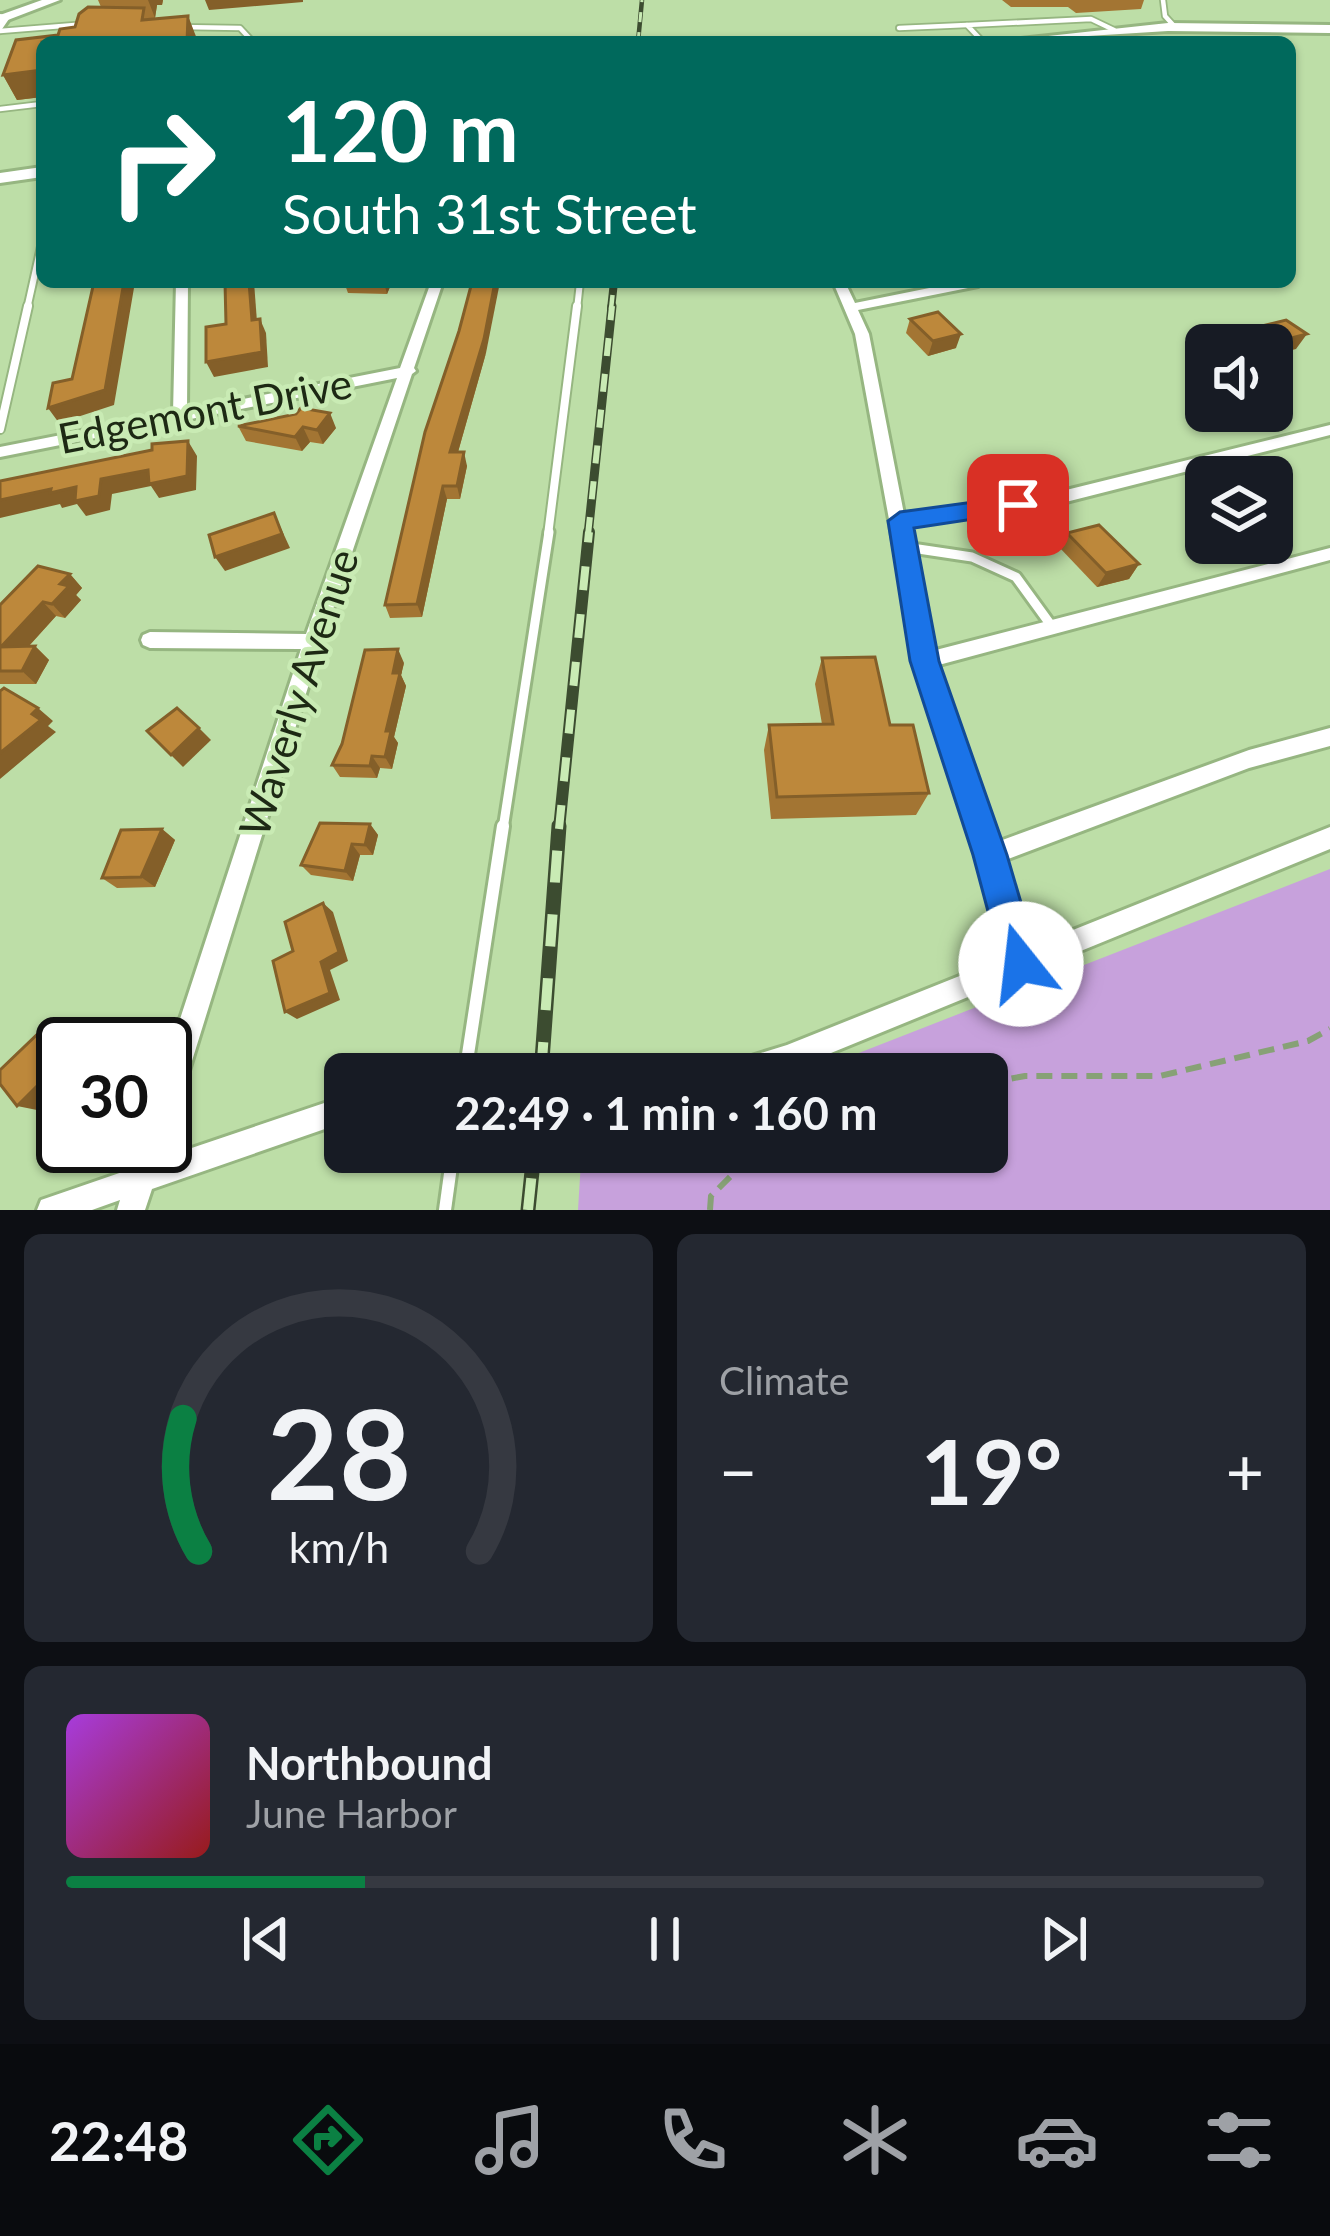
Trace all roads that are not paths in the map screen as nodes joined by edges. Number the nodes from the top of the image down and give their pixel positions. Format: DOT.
graph roads {
  1 [pos="54,0"];
  2 [pos="1163,0"];
  3 [pos="1,22"];
  4 [pos="95,23"];
  5 [pos="967,25"];
  6 [pos="180,27"];
  7 [pos="1174,27"];
  8 [pos="899,28"];
  9 [pos="1330,29"];
  10 [pos="1114,30"];
  11 [pos="247,36"];
  12 [pos="977,36"];
  13 [pos="1056,36"];
  14 [pos="36,105"];
  15 [pos="0,109"];
  16 [pos="36,173"];
  17 [pos="0,178"];
  18 [pos="36,269"];
  19 [pos="182,288"];
  20 [pos="435,288"];
  21 [pos="579,288"];
  22 [pos="843,288"];
  23 [pos="948,288"];
  24 [pos="854,307"];
  25 [pos="409,370"];
  26 [pos="180,415"];
  27 [pos="0,429"];
  28 [pos="1330,430"];
  29 [pos="0,452"];
  30 [pos="900,521"];
  31 [pos="905,547"];
  32 [pos="1330,554"];
  33 [pos="1053,628"];
  34 [pos="150,640"];
  35 [pos="313,642"];
  36 [pos="924,661"];
  37 [pos="1330,737"];
  38 [pos="1330,838"];
  39 [pos="990,855"];
  40 [pos="1021,964"];
  41 [pos="192,1021"];
  42 [pos="468,1053"];
  43 [pos="799,1053"];
  44 [pos="324,1116"];
  45 [pos="143,1173"];
  46 [pos="450,1173"];
  47 [pos="142,1176"];
  48 [pos="50,1210"];
  49 [pos="131,1210"];
  50 [pos="445,1210"];
  1 -- 3 [label="main road"];
  2 -- 7 [label="lane"];
  3 -- 4 [label="lane"];
  5 -- 8 [label="lane"];
  5 -- 10 [label="lane"];
  5 -- 12 [label="lane"];
  6 -- 11 [label="lane"];
  7 -- 9 [label="main road"];
  7 -- 10 [label="main road"];
  10 -- 13 [label="main road"];
  14 -- 15 [label="lane"];
  16 -- 17 [label="main road"];
  18 -- 27 [label="lane"];
  19 -- 26 [label="street"];
  20 -- 25 [label="street, Waverly Avenue"];
  21 -- 42 [label="lane"];
  22 -- 24 [label="street"];
  23 -- 24 [label="street"];
  24 -- 30 [label="street"];
  25 -- 26 [label="street, Edgemont Drive"];
  25 -- 35 [label="street, Waverly Avenue"];
  26 -- 29 [label="street, Edgemont Drive"];
  28 -- 30 [label="street"];
  30 -- 31 [label="street"];
  31 -- 33 [label="lane"];
  31 -- 36 [label="street"];
  32 -- 33 [label="street"];
  33 -- 36 [label="street"];
  34 -- 35 [label="street"];
  35 -- 41 [label="street, Waverly Avenue"];
  36 -- 39 [label="street"];
  37 -- 39 [label="street"];
  38 -- 40 [label="street"];
  39 -- 40 [label="street"];
  40 -- 43 [label="street"];
  44 -- 47 [label="street"];
  45 -- 47 [label="street"];
  46 -- 50 [label="lane"];
  47 -- 48 [label="street"];
  47 -- 49 [label="street"];
}
